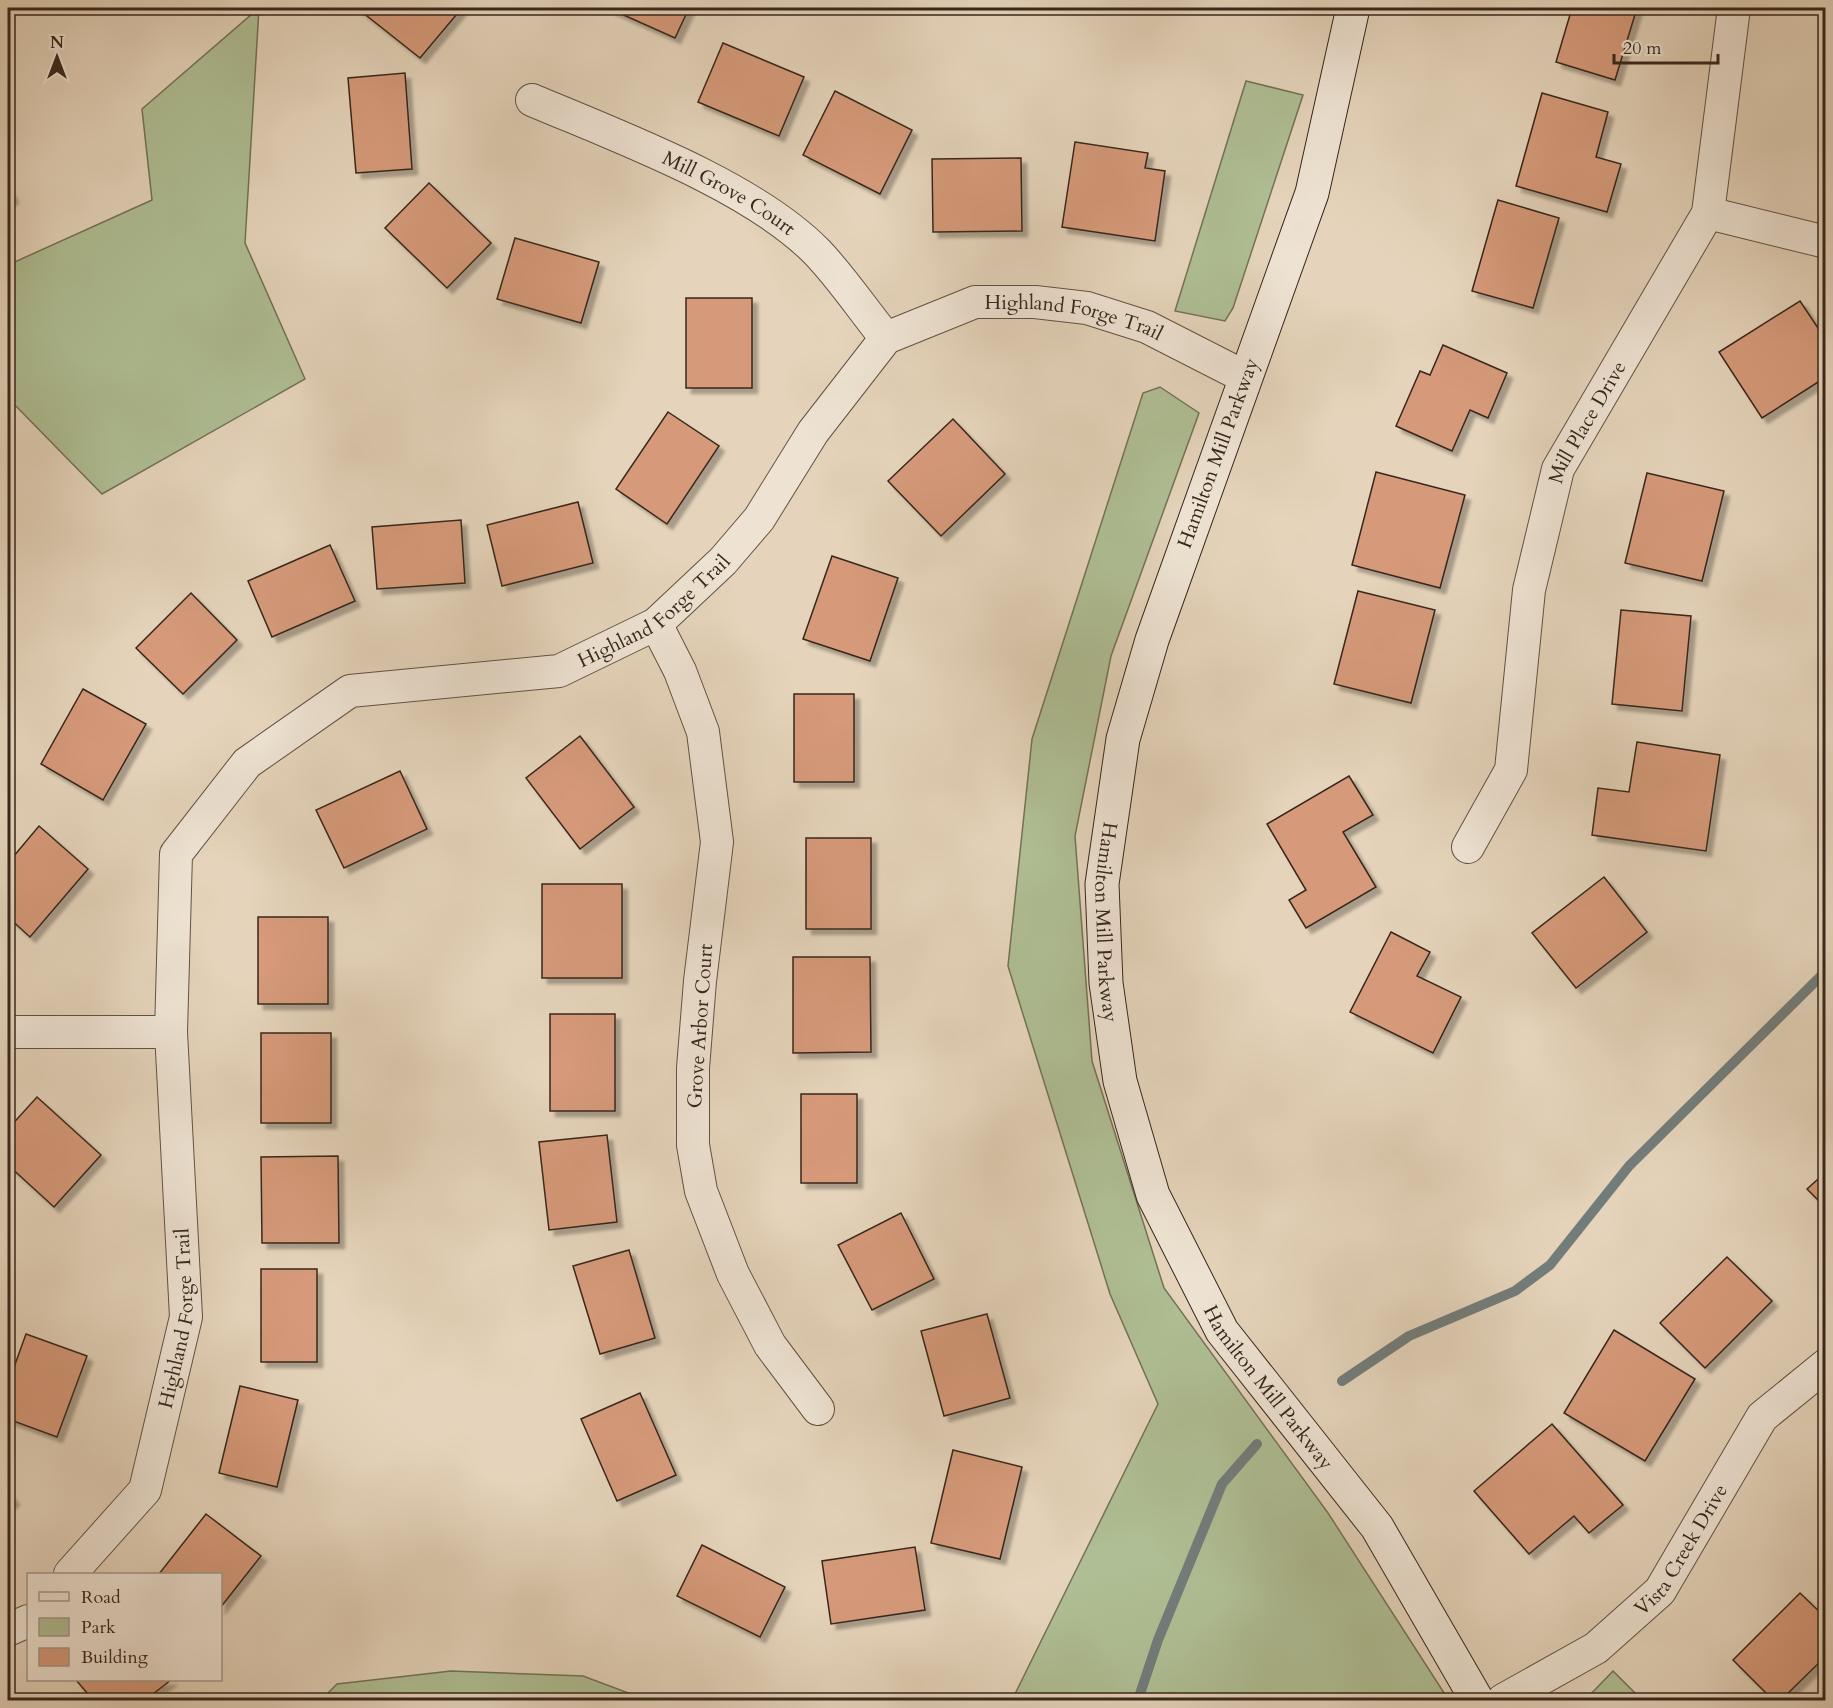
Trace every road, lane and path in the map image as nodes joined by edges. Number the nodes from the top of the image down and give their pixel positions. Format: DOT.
graph roads {
  1 [pos="1353,8"];
  2 [pos="1734,8"];
  3 [pos="532,100"];
  4 [pos="1708,213"];
  5 [pos="1826,242"];
  6 [pos="886,338"];
  7 [pos="1245,377"];
  8 [pos="656,624"];
  9 [pos="1468,848"];
  10 [pos="8,1032"];
  11 [pos="171,1032"];
  12 [pos="1826,1365"];
  13 [pos="818,1409"];
  14 [pos="72,1573"];
  15 [pos="27,1621"];
  16 [pos="8,1630"];
  17 [pos="1477,1701"];
  18 [pos="1503,1701"];
  1 -- 7 [label="street, Hamilton Mill Parkway"];
  2 -- 4 [label="street, Mill Place Drive"];
  3 -- 6 [label="street, Mill Grove Court"];
  4 -- 5 [label="street"];
  4 -- 9 [label="street, Mill Place Drive"];
  6 -- 7 [label="street, Highland Forge Trail"];
  6 -- 8 [label="street, Highland Forge Trail"];
  7 -- 17 [label="street, Hamilton Mill Parkway"];
  8 -- 11 [label="street, Highland Forge Trail"];
  8 -- 13 [label="street, Grove Arbor Court"];
  10 -- 11 [label="street"];
  11 -- 14 [label="street, Highland Forge Trail"];
  12 -- 18 [label="street, Vista Creek Drive"];
  15 -- 16 [label="street"];
}
